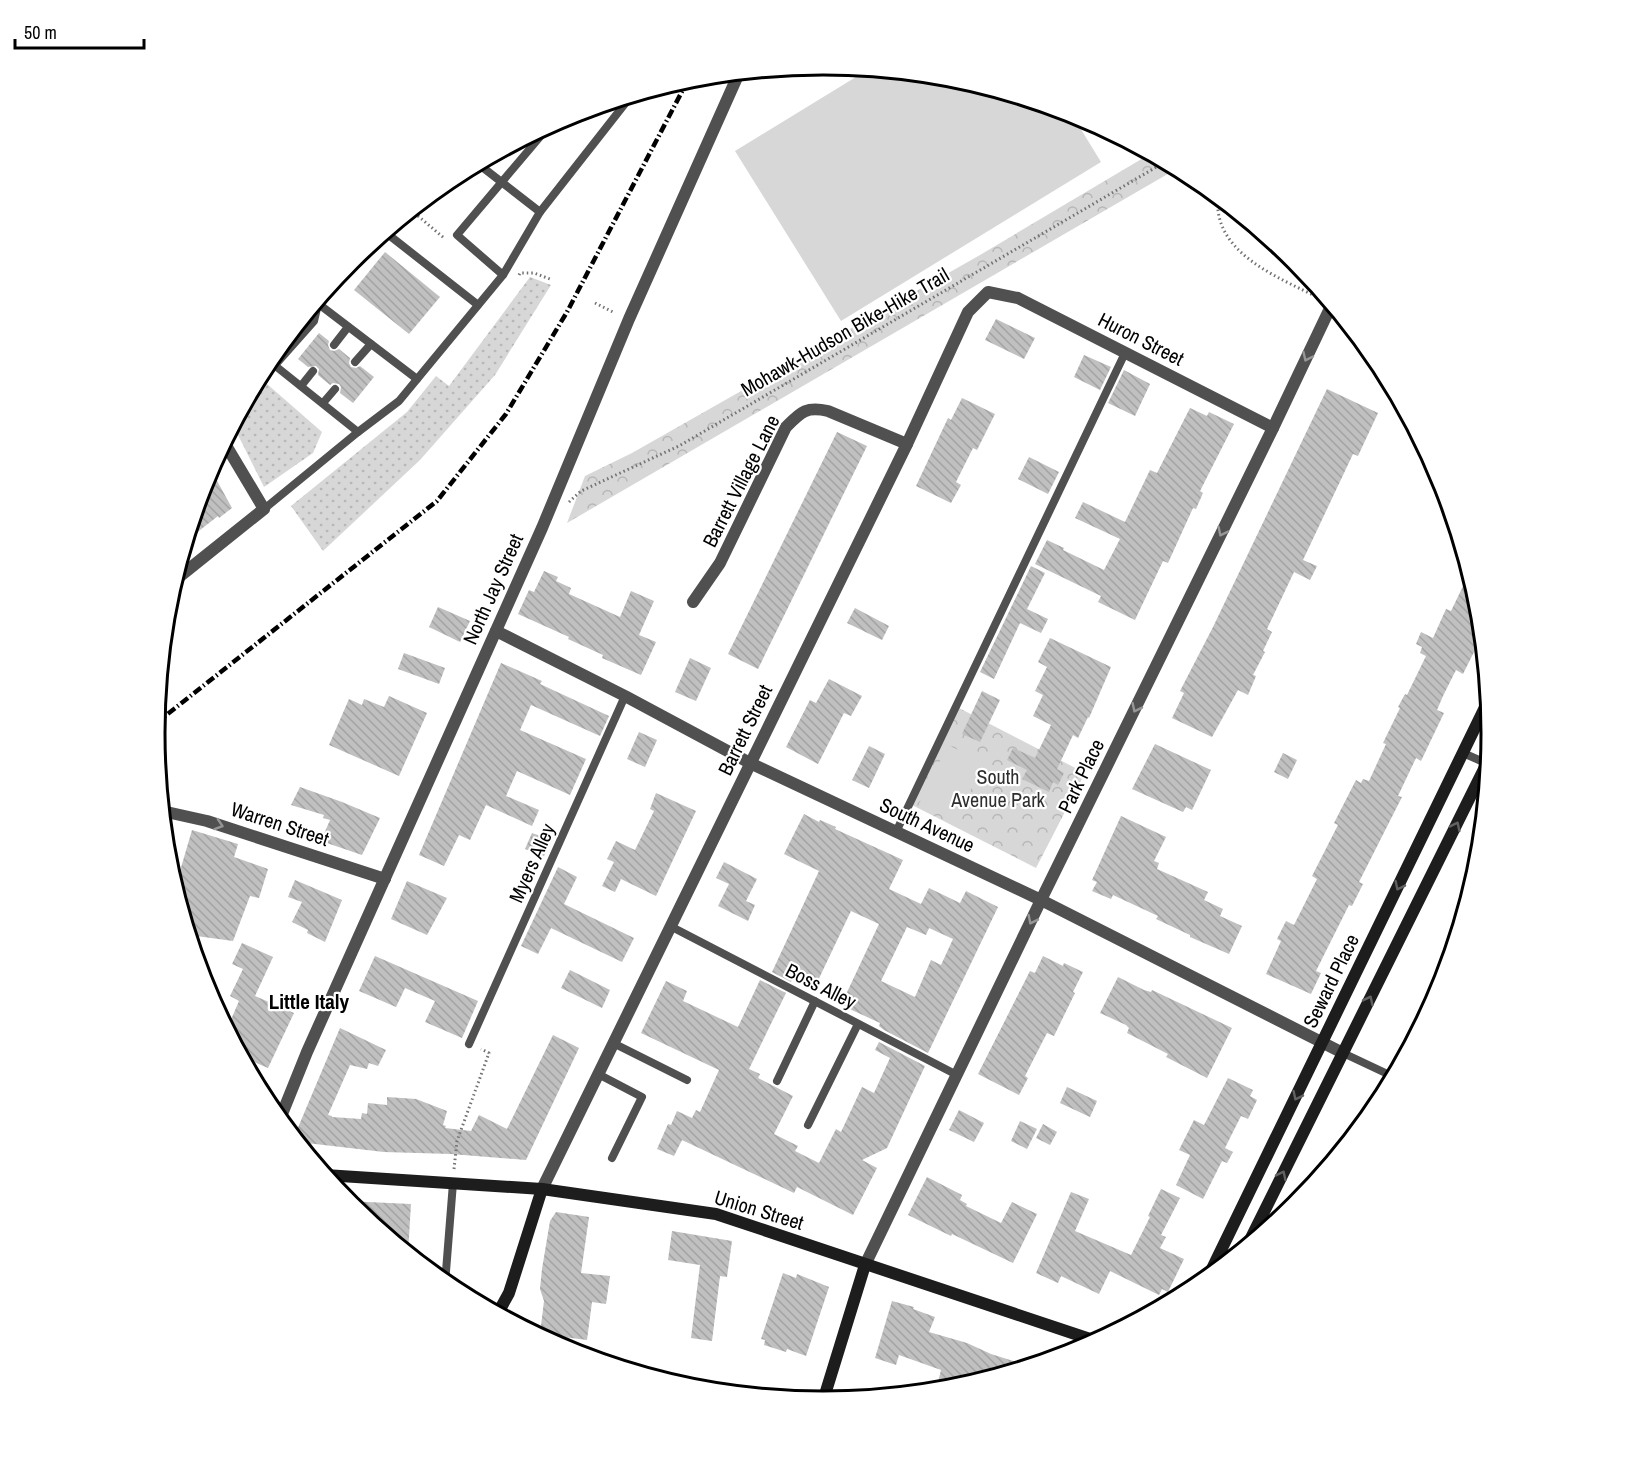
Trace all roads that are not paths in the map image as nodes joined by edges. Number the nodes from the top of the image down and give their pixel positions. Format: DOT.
graph roads {
  1 [pos="735,81"];
  2 [pos="623,106"];
  3 [pos="537,141"];
  4 [pos="484,169"];
  5 [pos="502,183"];
  6 [pos="540,212"];
  7 [pos="390,237"];
  8 [pos="503,275"];
  9 [pos="988,292"];
  10 [pos="478,305"];
  11 [pos="322,307"];
  12 [pos="1329,312"];
  13 [pos="315,315"];
  14 [pos="348,327"];
  15 [pos="297,338"];
  16 [pos="371,344"];
  17 [pos="334,345"];
  18 [pos="1125,353"];
  19 [pos="355,362"];
  20 [pos="277,366"];
  21 [pos="313,371"];
  22 [pos="417,379"];
  23 [pos="301,386"];
  24 [pos="335,389"];
  25 [pos="323,403"];
  26 [pos="1273,428"];
  27 [pos="358,432"];
  28 [pos="907,444"];
  29 [pos="229,451"];
  30 [pos="264,509"];
  31 [pos="185,571"];
  32 [pos="693,602"];
  33 [pos="495,631"];
  34 [pos="625,696"];
  35 [pos="1481,717"];
  36 [pos="1463,753"];
  37 [pos="1480,759"];
  38 [pos="750,763"];
  39 [pos="1480,779"];
  40 [pos="170,813"];
  41 [pos="896,832"];
  42 [pos="385,879"];
  43 [pos="1041,900"];
  44 [pos="670,926"];
  45 [pos="815,1001"];
  46 [pos="858,1024"];
  47 [pos="613,1043"];
  48 [pos="1323,1043"];
  49 [pos="469,1044"];
  50 [pos="1342,1053"];
  51 [pos="1386,1073"];
  52 [pos="598,1074"];
  53 [pos="957,1075"];
  54 [pos="687,1080"];
  55 [pos="777,1081"];
  56 [pos="283,1109"];
  57 [pos="808,1125"];
  58 [pos="612,1158"];
  59 [pos="336,1176"];
  60 [pos="453,1183"];
  61 [pos="542,1189"];
  62 [pos="1255,1230"];
  63 [pos="1216,1261"];
  64 [pos="865,1265"];
  65 [pos="446,1272"];
  66 [pos="501,1307"];
  67 [pos="1084,1337"];
  68 [pos="826,1391"];
  1 -- 33 [label="street, North Jay Street"];
  2 -- 6 [label="lane"];
  3 -- 5 [label="lane"];
  4 -- 5 [label="lane"];
  5 -- 6 [label="lane"];
  5 -- 8 [label="lane"];
  6 -- 8 [label="lane"];
  7 -- 10 [label="lane"];
  8 -- 10 [label="lane"];
  9 -- 18 [label="street, Huron Street"];
  9 -- 28 [label="street, Barrett Street"];
  10 -- 22 [label="lane"];
  11 -- 14 [label="lane"];
  12 -- 26 [label="street, Park Place, one-way"];
  13 -- 15 [label="lane"];
  14 -- 16 [label="lane"];
  14 -- 17 [label="lane"];
  16 -- 19 [label="lane"];
  16 -- 22 [label="lane"];
  18 -- 26 [label="street, Huron Street"];
  18 -- 41 [label="lane"];
  20 -- 23 [label="lane"];
  21 -- 23 [label="lane"];
  22 -- 27 [label="lane"];
  23 -- 25 [label="lane"];
  24 -- 25 [label="lane"];
  25 -- 27 [label="lane"];
  26 -- 43 [label="street, Park Place, one-way"];
  27 -- 30 [label="lane"];
  28 -- 32 [label="street, Barrett Village Lane"];
  28 -- 38 [label="street, Barrett Street"];
  29 -- 30 [label="street"];
  30 -- 31 [label="street"];
  33 -- 34 [label="street, South Avenue"];
  33 -- 42 [label="street, North Jay Street"];
  34 -- 38 [label="street, South Avenue"];
  34 -- 49 [label="lane, Myers Alley"];
  35 -- 36 [label="street, Seward Place"];
  36 -- 37 [label="lane"];
  36 -- 48 [label="street, Seward Place, one-way"];
  38 -- 41 [label="street, South Avenue"];
  38 -- 44 [label="street, Barrett Street"];
  50 -- 39 [label="street, one-way"];
  40 -- 42 [label="street, Warren Street, one-way"];
  41 -- 43 [label="street, South Avenue"];
  42 -- 56 [label="street, North Jay Street"];
  43 -- 48 [label="street, South Avenue"];
  43 -- 53 [label="street, Park Place, one-way"];
  44 -- 45 [label="lane, Boss Alley"];
  44 -- 47 [label="street, Barrett Street"];
  45 -- 46 [label="lane, Boss Alley"];
  45 -- 55 [label="lane"];
  46 -- 53 [label="lane, Boss Alley"];
  46 -- 57 [label="lane"];
  47 -- 52 [label="street, Barrett Street"];
  47 -- 54 [label="lane"];
  48 -- 50 [label="street, South Avenue"];
  48 -- 63 [label="street, Seward Place, one-way"];
  50 -- 51 [label="lane"];
  62 -- 50 [label="street, one-way"];
  52 -- 58 [label="lane"];
  52 -- 61 [label="street, Barrett Street"];
  53 -- 64 [label="street, Park Place"];
  59 -- 60 [label="street, Union Street"];
  60 -- 61 [label="street, Union Street"];
  60 -- 65 [label="lane"];
  61 -- 64 [label="street, Union Street"];
  61 -- 66 [label="street"];
  64 -- 67 [label="street, Union Street"];
  64 -- 68 [label="street"];
}
